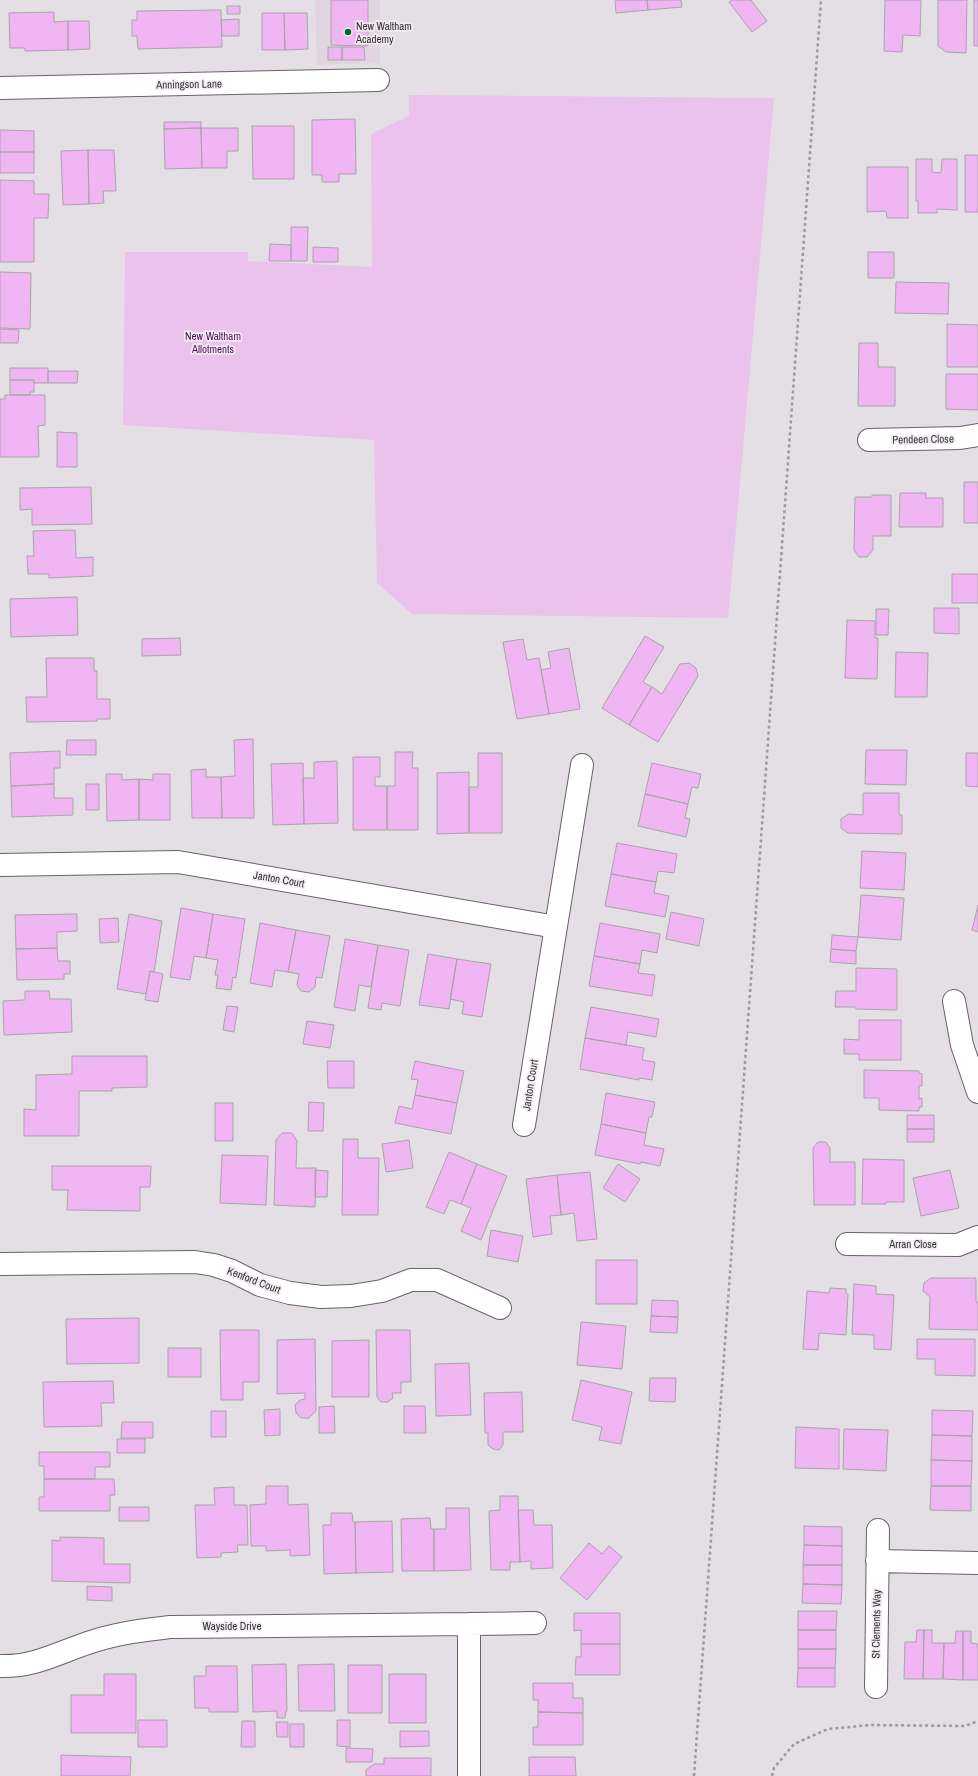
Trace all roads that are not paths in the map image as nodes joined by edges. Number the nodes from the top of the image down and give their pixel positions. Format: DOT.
graph roads {
  1 [pos="378,80"];
  2 [pos="0,88"];
  3 [pos="978,435"];
  4 [pos="869,440"];
  5 [pos="582,766"];
  6 [pos="0,865"];
  7 [pos="556,927"];
  8 [pos="954,1001"];
  9 [pos="978,1092"];
  10 [pos="524,1125"];
  11 [pos="978,1237"];
  12 [pos="847,1244"];
  13 [pos="0,1264"];
  14 [pos="500,1308"];
  15 [pos="878,1530"];
  16 [pos="877,1561"];
  17 [pos="978,1563"];
  18 [pos="469,1624"];
  19 [pos="535,1624"];
  20 [pos="0,1666"];
  21 [pos="876,1687"];
  22 [pos="469,1776"];
  1 -- 2 [label="street, Anningson Lane"];
  3 -- 4 [label="street, Pendeen Close"];
  5 -- 7 [label="street, Janton Court"];
  6 -- 7 [label="street, Janton Court"];
  7 -- 10 [label="street, Janton Court"];
  8 -- 9 [label="street"];
  11 -- 12 [label="street, Arran Close"];
  13 -- 14 [label="street, Kenford Court"];
  15 -- 16 [label="street, St Clements Way"];
  16 -- 17 [label="street"];
  16 -- 21 [label="street, St Clements Way"];
  18 -- 19 [label="street, Wayside Drive"];
  18 -- 20 [label="street, Wayside Drive"];
  18 -- 22 [label="street"];
}
